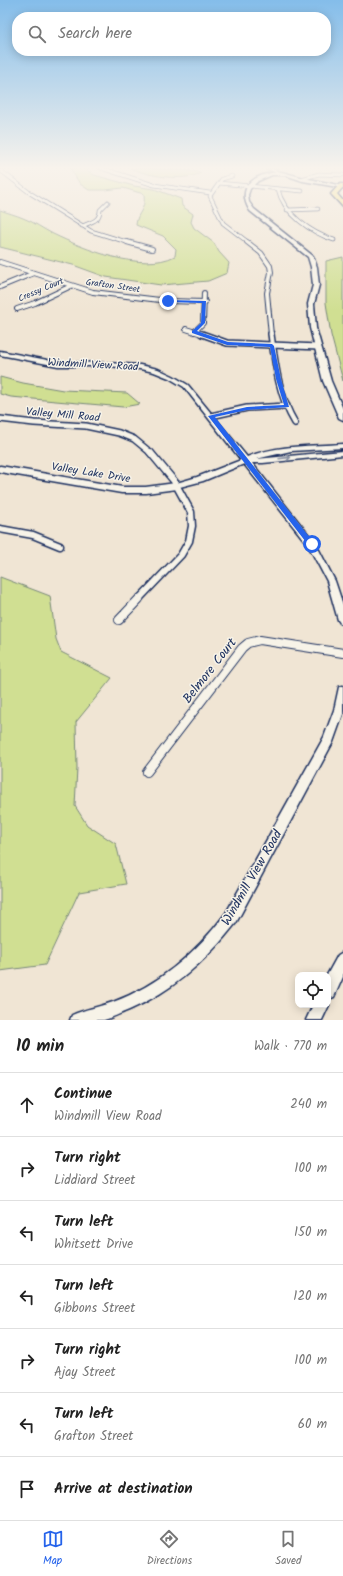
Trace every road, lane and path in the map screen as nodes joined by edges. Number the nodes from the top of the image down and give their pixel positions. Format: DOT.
graph roads {
  1 [pos="66,216"];
  2 [pos="100,216"];
  3 [pos="219,216"];
  4 [pos="259,216"];
  5 [pos="295,216"];
  6 [pos="82,226"];
  7 [pos="334,240"];
  8 [pos="152,249"];
  9 [pos="0,262"];
  10 [pos="34,273"];
  11 [pos="72,286"];
  12 [pos="0,288"];
  13 [pos="204,293"];
  14 [pos="205,302"];
  15 [pos="17,309"];
  16 [pos="186,329"];
  17 [pos="194,332"];
  18 [pos="272,346"];
  19 [pos="318,347"];
  20 [pos="0,353"];
  21 [pos="287,406"];
  22 [pos="211,416"];
  23 [pos="343,418"];
  24 [pos="0,419"];
  25 [pos="295,423"];
  26 [pos="343,446"];
  27 [pos="343,453"];
  28 [pos="246,461"];
  29 [pos="0,469"];
  30 [pos="176,486"];
  31 [pos="0,529"];
  32 [pos="60,546"];
  33 [pos="119,620"];
  34 [pos="343,620"];
  35 [pos="343,653"];
  36 [pos="343,690"];
  37 [pos="147,772"];
  38 [pos="343,960"];
  39 [pos="331,985"];
  40 [pos="320,1008"];
  41 [pos="77,1020"];
  42 [pos="314,1020"];
  1 -- 6 [label="street"];
  2 -- 6 [label="street"];
  3 -- 18 [label="street"];
  4 -- 19 [label="main road"];
  5 -- 7 [label="street"];
  6 -- 8 [label="street"];
  9 -- 10 [label="street, Grafton Street"];
  10 -- 11 [label="street, Grafton Street"];
  10 -- 12 [label="street"];
  11 -- 14 [label="street, Grafton Street"];
  11 -- 15 [label="street, Cressy Court"];
  13 -- 14 [label="street"];
  14 -- 17 [label="street"];
  16 -- 17 [label="street"];
  17 -- 18 [label="street"];
  18 -- 19 [label="street"];
  18 -- 21 [label="street"];
  19 -- 23 [label="main road"];
  20 -- 22 [label="street, Windmill View Road"];
  21 -- 22 [label="street"];
  21 -- 25 [label="street"];
  22 -- 28 [label="street, Windmill View Road"];
  24 -- 30 [label="street, Valley Mill Road"];
  26 -- 28 [label="street, Valley Lake Drive"];
  28 -- 27 [label="street, Valley Lake Drive, one-way"];
  28 -- 30 [label="street, Valley Lake Drive"];
  28 -- 34 [label="street, Windmill View Road"];
  29 -- 30 [label="street, Valley Lake Drive"];
  30 -- 33 [label="street, Valley Mill Road"];
  31 -- 32 [label="street"];
  35 -- 37 [label="street, Belmore Court"];
  36 -- 41 [label="street, Windmill View Road"];
  38 -- 39 [label="main road"];
  40 -- 42 [label="main road"];
}
